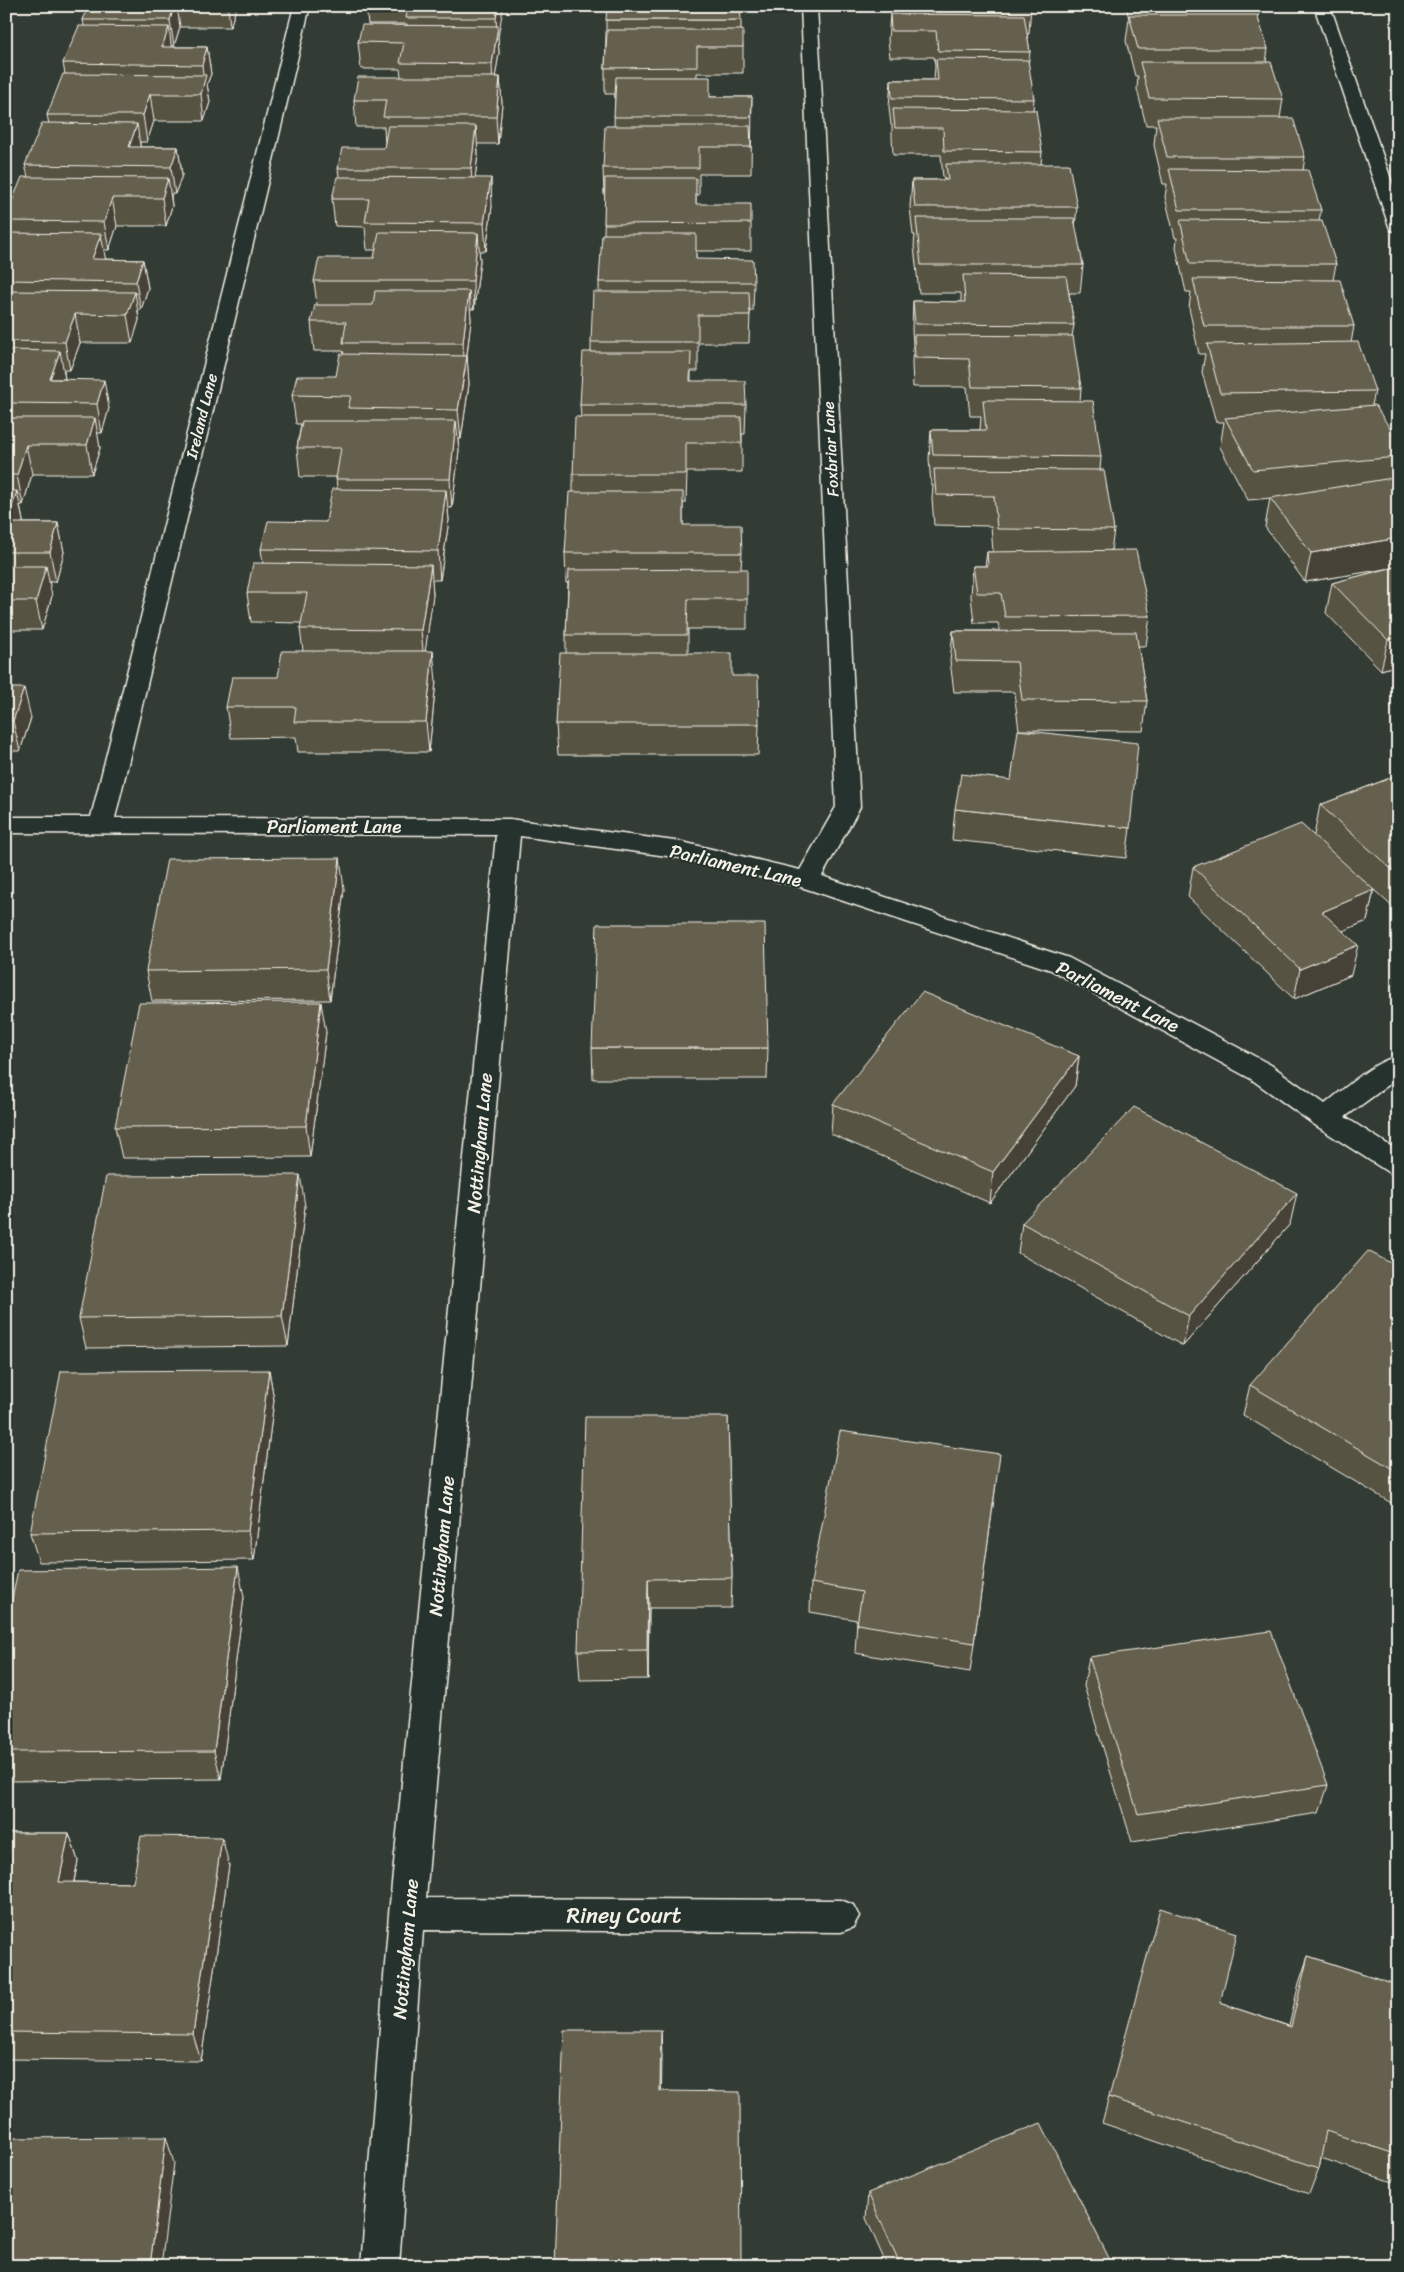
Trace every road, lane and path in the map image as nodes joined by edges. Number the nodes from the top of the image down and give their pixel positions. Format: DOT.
graph roads {
  1 [pos="302,6"];
  2 [pos="809,6"];
  3 [pos="1322,6"];
  4 [pos="1398,226"];
  5 [pos="6,825"];
  6 [pos="101,825"];
  7 [pos="509,827"];
  8 [pos="807,880"];
  9 [pos="1398,1065"];
  10 [pos="1325,1118"];
  11 [pos="1398,1165"];
  12 [pos="407,1914"];
  13 [pos="841,1916"];
  14 [pos="380,2266"];
  1 -- 6 [label="street, Ireland Lane"];
  2 -- 8 [label="street, Foxbriar Lane"];
  3 -- 4 [label="street"];
  5 -- 6 [label="street, Parliament Lane"];
  6 -- 7 [label="street, Parliament Lane"];
  7 -- 8 [label="street, Parliament Lane"];
  7 -- 12 [label="street, Nottingham Lane"];
  8 -- 10 [label="street, Parliament Lane"];
  9 -- 10 [label="street"];
  10 -- 11 [label="street, Parliament Lane"];
  12 -- 13 [label="street, Riney Court"];
  12 -- 14 [label="street, Nottingham Lane"];
}
